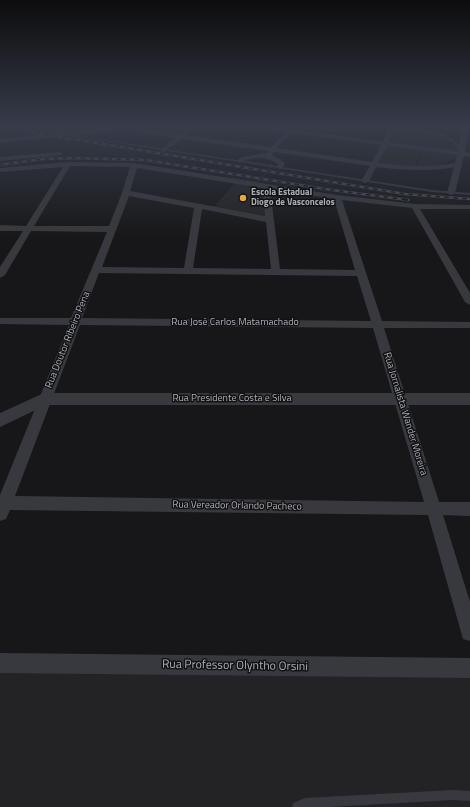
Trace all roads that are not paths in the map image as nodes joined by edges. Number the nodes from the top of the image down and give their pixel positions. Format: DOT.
graph roads {
  1 [pos="68,164"];
  2 [pos="259,164"];
  3 [pos="282,164"];
  4 [pos="363,164"];
  5 [pos="459,164"];
  6 [pos="134,165"];
  7 [pos="374,165"];
  8 [pos="280,167"];
  9 [pos="0,170"];
  10 [pos="365,181"];
  11 [pos="266,186"];
  12 [pos="126,193"];
  13 [pos="451,193"];
  14 [pos="470,194"];
  15 [pos="337,197"];
  16 [pos="198,206"];
  17 [pos="415,206"];
  18 [pos="470,207"];
  19 [pos="271,220"];
  20 [pos="0,228"];
  21 [pos="30,228"];
  22 [pos="112,229"];
  23 [pos="96,270"];
  24 [pos="188,271"];
  25 [pos="276,272"];
  26 [pos="362,273"];
  27 [pos="0,275"];
  28 [pos="470,302"];
  29 [pos="0,321"];
  30 [pos="76,322"];
  31 [pos="378,324"];
  32 [pos="470,325"];
  33 [pos="44,399"];
  34 [pos="401,399"];
  35 [pos="470,399"];
  36 [pos="0,421"];
  37 [pos="2,509"];
  38 [pos="434,509"];
  39 [pos="470,509"];
  40 [pos="470,632"];
  41 [pos="0,663"];
  42 [pos="470,668"];
  43 [pos="470,796"];
  44 [pos="296,807"];
  1 -- 6 [label="street"];
  1 -- 9 [label="street"];
  1 -- 21 [label="street"];
  2 -- 8 [label="lane"];
  3 -- 8 [label="street"];
  4 -- 7 [label="street"];
  5 -- 7 [label="street"];
  5 -- 13 [label="street"];
  6 -- 11 [label="street"];
  6 -- 12 [label="street, Rua Doutor Ribeiro Pena"];
  7 -- 10 [label="street"];
  8 -- 10 [label="lane"];
  10 -- 13 [label="lane"];
  11 -- 15 [label="street"];
  11 -- 19 [label="street"];
  12 -- 16 [label="street"];
  12 -- 22 [label="street, Rua Doutor Ribeiro Pena"];
  13 -- 14 [label="lane"];
  15 -- 17 [label="street"];
  15 -- 26 [label="street, Rua Jornalista Wander Moreira"];
  16 -- 19 [label="street"];
  16 -- 24 [label="street"];
  17 -- 18 [label="street"];
  17 -- 28 [label="street"];
  19 -- 25 [label="street"];
  20 -- 21 [label="street"];
  21 -- 22 [label="street"];
  21 -- 27 [label="street"];
  22 -- 23 [label="street, Rua Doutor Ribeiro Pena"];
  23 -- 24 [label="street"];
  23 -- 30 [label="street, Rua Doutor Ribeiro Pena"];
  24 -- 25 [label="street"];
  25 -- 26 [label="street"];
  26 -- 31 [label="street, Rua Jornalista Wander Moreira"];
  29 -- 30 [label="street, Rua José Carlos Matamachado"];
  30 -- 31 [label="street, Rua José Carlos Matamachado"];
  30 -- 33 [label="street, Rua Doutor Ribeiro Pena"];
  31 -- 32 [label="street, Rua José Carlos Matamachado"];
  31 -- 34 [label="street, Rua Jornalista Wander Moreira"];
  33 -- 34 [label="street, Rua Presidente Costa e Silva"];
  33 -- 36 [label="street, Rua Presidente Costa e Silva"];
  33 -- 37 [label="street, Rua Doutor Ribeiro Pena"];
  34 -- 35 [label="street, Rua Presidente Costa e Silva"];
  34 -- 38 [label="street, Rua Jornalista Wander Moreira"];
  37 -- 38 [label="street, Rua Vereador Orlando Pacheco"];
  38 -- 39 [label="street, Rua Vereador Orlando Pacheco"];
  38 -- 40 [label="street, Rua Jornalista Wander Moreira"];
  41 -- 42 [label="street, Rua Professor Olyntho Orsini"];
  43 -- 44 [label="lane"];
}
